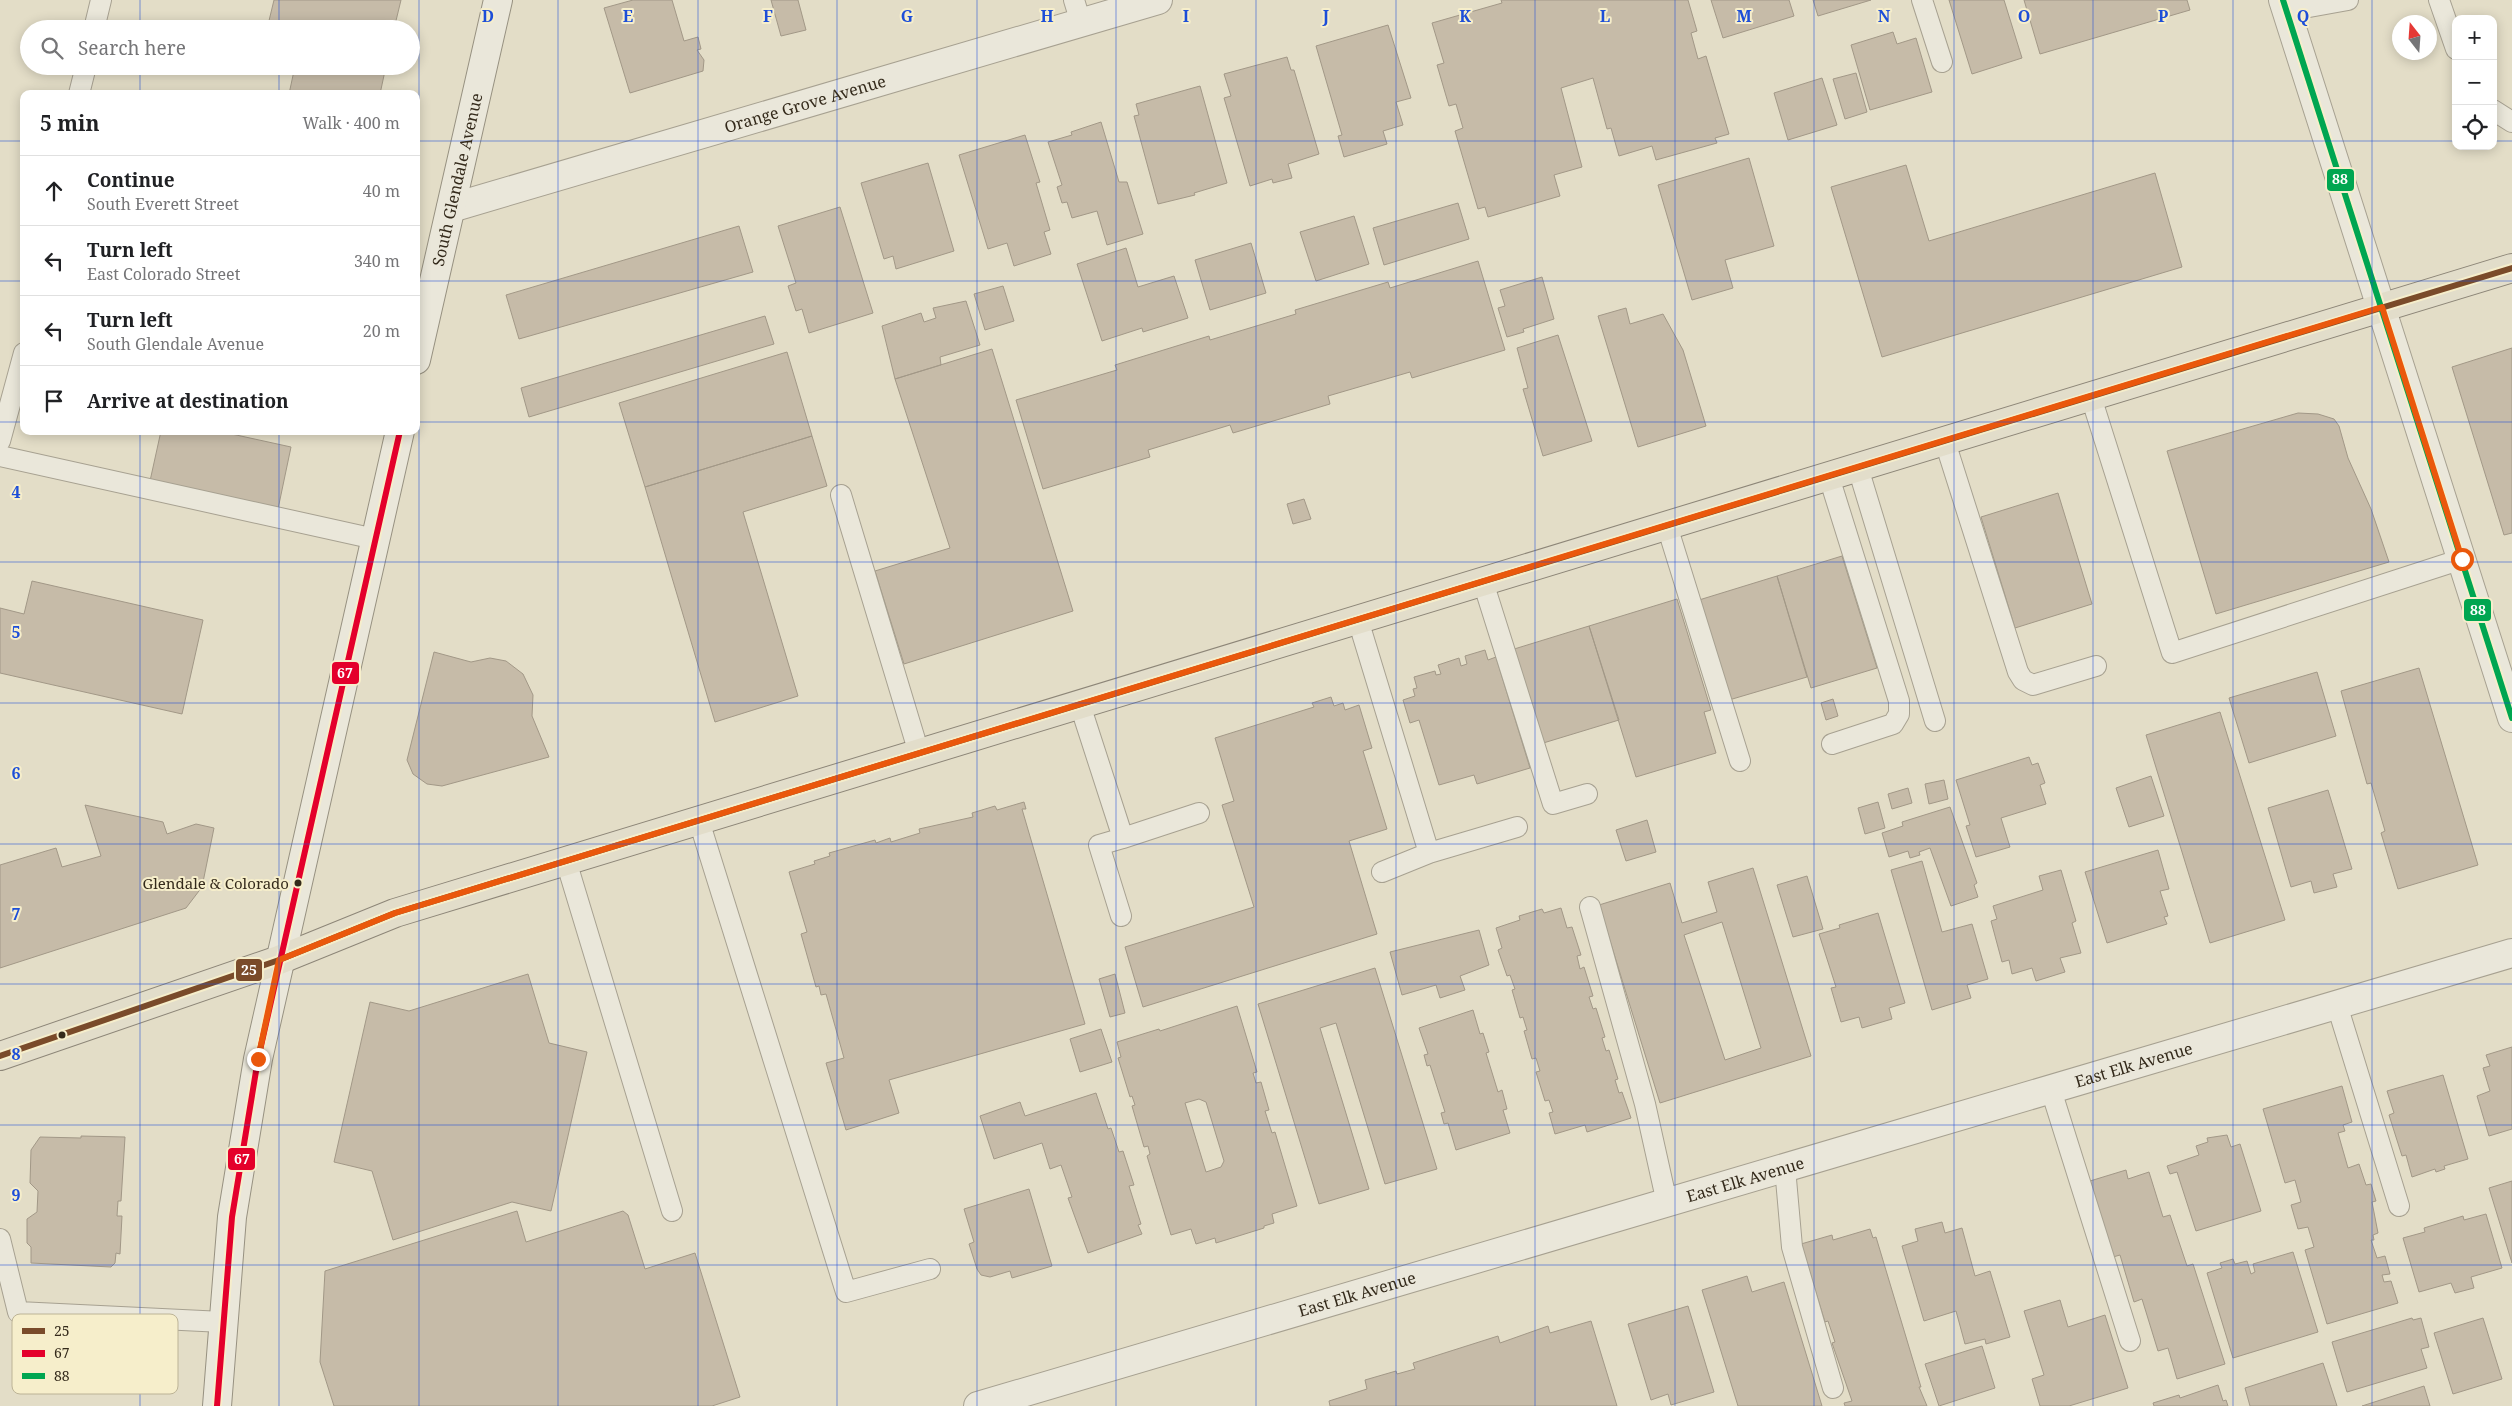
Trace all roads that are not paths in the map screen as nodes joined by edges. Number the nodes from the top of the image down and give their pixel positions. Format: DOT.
graph roads {
  1 [pos="101,0"];
  2 [pos="498,0"];
  3 [pos="1158,0"];
  4 [pos="1922,0"];
  5 [pos="2348,0"];
  6 [pos="2439,0"];
  7 [pos="2285,6"];
  8 [pos="1078,11"];
  9 [pos="96,20"];
  10 [pos="2452,37"];
  11 [pos="1942,62"];
  12 [pos="84,75"];
  13 [pos="80,90"];
  14 [pos="2497,113"];
  15 [pos="2512,122"];
  16 [pos="451,208"];
  17 [pos="2512,268"];
  18 [pos="424,292"];
  19 [pos="2382,307"];
  20 [pos="420,326"];
  21 [pos="20,368"];
  22 [pos="2091,397"];
  23 [pos="399,435"];
  24 [pos="0,441"];
  25 [pos="1945,442"];
  26 [pos="0,456"];
  27 [pos="1858,468"];
  28 [pos="1829,477"];
  29 [pos="841,495"];
  30 [pos="1667,526"];
  31 [pos="375,540"];
  32 [pos="2462,559"];
  33 [pos="1483,582"];
  34 [pos="1358,620"];
  35 [pos="2096,666"];
  36 [pos="1080,705"];
  37 [pos="2512,718"];
  38 [pos="1935,721"];
  39 [pos="1832,744"];
  40 [pos="919,753"];
  41 [pos="1740,761"];
  42 [pos="1587,794"];
  43 [pos="1199,813"];
  44 [pos="699,821"];
  45 [pos="1517,827"];
  46 [pos="1123,838"];
  47 [pos="1430,853"];
  48 [pos="566,860"];
  49 [pos="1382,872"];
  50 [pos="1590,907"];
  51 [pos="1121,916"];
  52 [pos="2512,953"];
  53 [pos="279,960"];
  54 [pos="2337,1005"];
  55 [pos="0,1056"];
  56 [pos="2051,1090"];
  57 [pos="1785,1168"];
  58 [pos="1668,1202"];
  59 [pos="2399,1206"];
  60 [pos="672,1211"];
  61 [pos="0,1239"];
  62 [pos="930,1269"];
  63 [pos="59,1314"];
  64 [pos="178,1320"];
  65 [pos="223,1322"];
  66 [pos="2130,1341"];
  67 [pos="1833,1388"];
  68 [pos="217,1406"];
  69 [pos="978,1406"];
  1 -- 9 [label="lane"];
  2 -- 16 [label="street, South Glendale Avenue"];
  3 -- 8 [label="street, Orange Grove Avenue"];
  4 -- 11 [label="lane"];
  5 -- 7 [label="lane"];
  6 -- 10 [label="lane"];
  7 -- 19 [label="street"];
  8 -- 16 [label="street, Orange Grove Avenue"];
  12 -- 13 [label="lane"];
  14 -- 15 [label="lane"];
  16 -- 18 [label="street, South Glendale Avenue"];
  17 -- 19 [label="main road"];
  18 -- 20 [label="street, South Glendale Avenue"];
  19 -- 22 [label="main road"];
  19 -- 32 [label="street"];
  21 -- 24 [label="lane"];
  22 -- 25 [label="main road"];
  22 -- 32 [label="lane"];
  23 -- 31 [label="street"];
  25 -- 27 [label="main road"];
  25 -- 35 [label="lane"];
  26 -- 31 [label="lane"];
  27 -- 28 [label="main road"];
  27 -- 38 [label="lane"];
  28 -- 30 [label="main road"];
  28 -- 39 [label="lane"];
  29 -- 40 [label="lane"];
  30 -- 33 [label="main road"];
  30 -- 41 [label="lane"];
  31 -- 53 [label="street"];
  32 -- 37 [label="street"];
  33 -- 34 [label="main road"];
  33 -- 42 [label="lane"];
  34 -- 36 [label="main road"];
  34 -- 47 [label="lane"];
  36 -- 40 [label="main road"];
  36 -- 46 [label="lane"];
  40 -- 44 [label="main road"];
  43 -- 46 [label="lane"];
  44 -- 48 [label="main road"];
  44 -- 62 [label="lane"];
  45 -- 47 [label="lane"];
  46 -- 51 [label="lane"];
  47 -- 49 [label="lane"];
  48 -- 53 [label="main road"];
  48 -- 60 [label="lane"];
  50 -- 58 [label="lane"];
  52 -- 54 [label="street, East Elk Avenue"];
  53 -- 55 [label="main road"];
  53 -- 65 [label="street"];
  54 -- 56 [label="street, East Elk Avenue"];
  54 -- 59 [label="lane"];
  56 -- 57 [label="street, East Elk Avenue"];
  56 -- 66 [label="lane"];
  57 -- 58 [label="street, East Elk Avenue"];
  57 -- 67 [label="lane"];
  58 -- 69 [label="street, East Elk Avenue"];
  61 -- 63 [label="lane"];
  64 -- 65 [label="lane"];
  65 -- 68 [label="street"];
}
